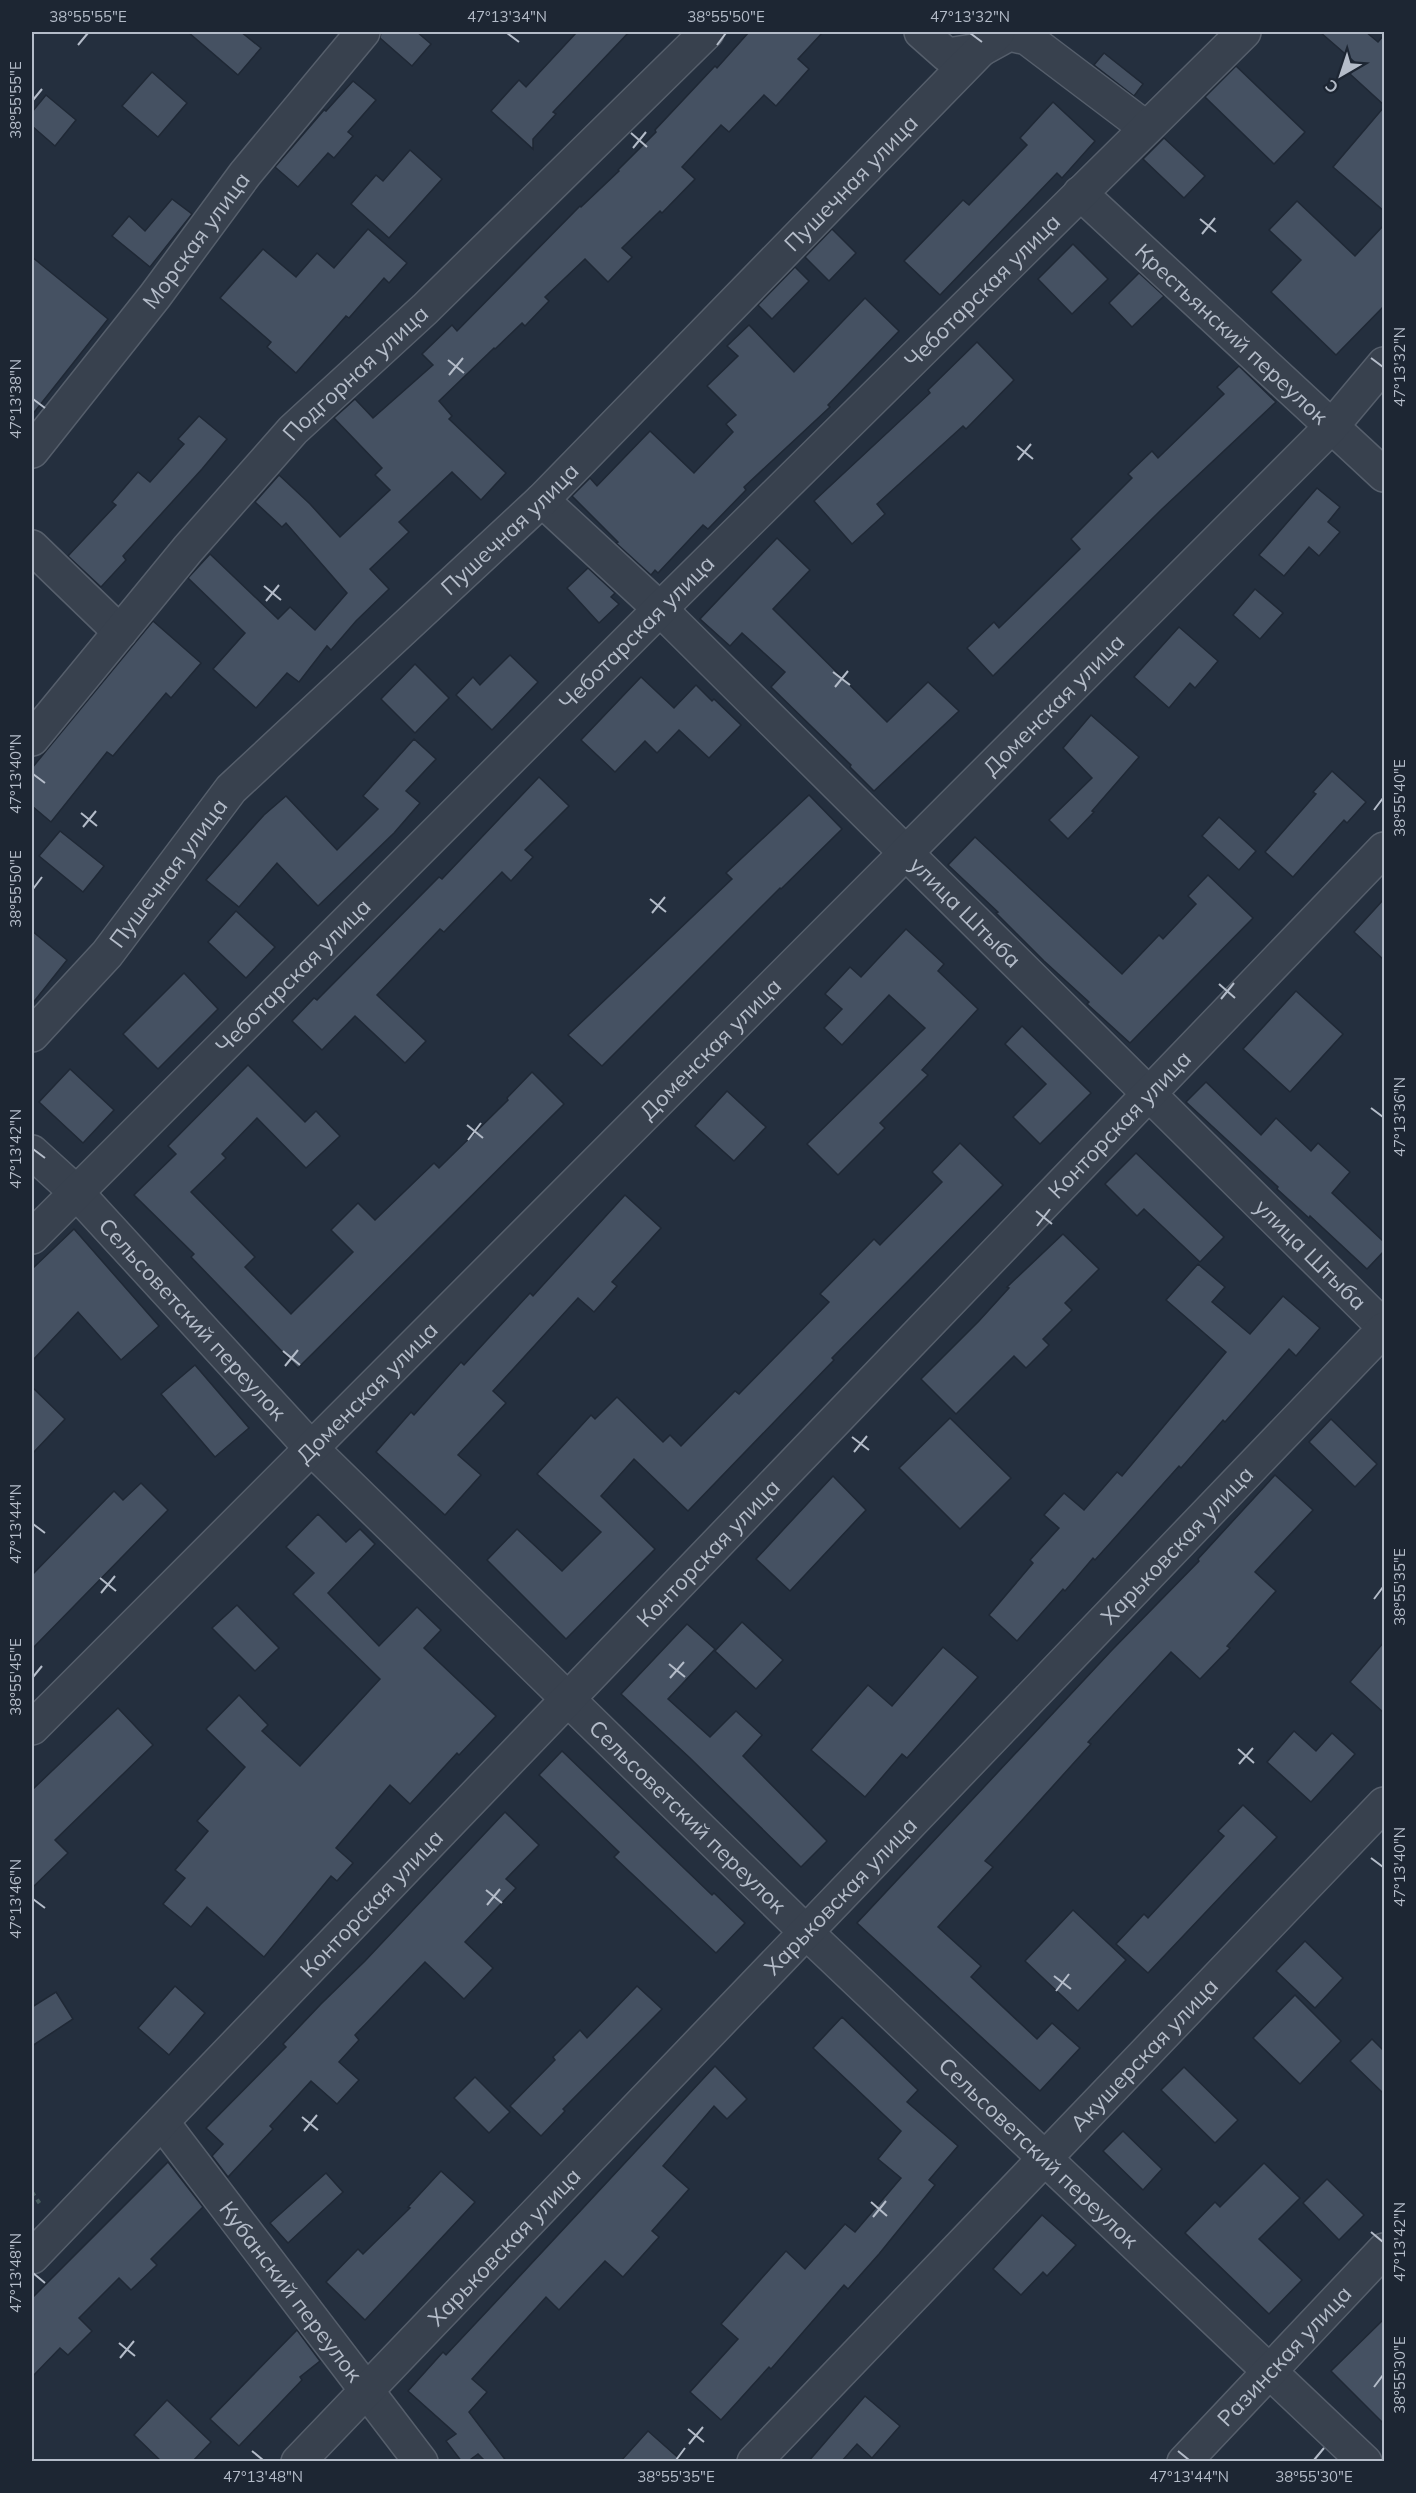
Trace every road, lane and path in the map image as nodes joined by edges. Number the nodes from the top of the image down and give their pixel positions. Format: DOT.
graph roads {
  1 [pos="363,32"];
  2 [pos="707,32"];
  3 [pos="921,32"];
  4 [pos="1244,32"];
  5 [pos="989,41"];
  6 [pos="1146,128"];
  7 [pos="1080,193"];
  8 [pos="1384,364"];
  9 [pos="1332,426"];
  10 [pos="32,451"];
  11 [pos="1384,475"];
  12 [pos="542,500"];
  13 [pos="32,548"];
  14 [pos="660,609"];
  15 [pos="120,632"];
  16 [pos="32,740"];
  17 [pos="1384,849"];
  18 [pos="906,853"];
  19 [pos="32,1035"];
  20 [pos="1149,1094"];
  21 [pos="32,1152"];
  22 [pos="77,1193"];
  23 [pos="32,1237"];
  24 [pos="1384,1328"];
  25 [pos="311,1448"];
  26 [pos="568,1699"];
  27 [pos="32,1728"];
  28 [pos="1384,1804"];
  29 [pos="806,1932"];
  30 [pos="162,2122"];
  31 [pos="1045,2158"];
  32 [pos="1384,2250"];
  33 [pos="32,2257"];
  34 [pos="1269,2371"];
  35 [pos="367,2390"];
  36 [pos="298,2462"];
  37 [pos="421,2462"];
  38 [pos="754,2462"];
  39 [pos="1184,2462"];
  40 [pos="1365,2462"];
  1 -- 10 [label="street, Морская улица"];
  2 -- 15 [label="street, Подгорная улица"];
  3 -- 5 [label="street"];
  4 -- 6 [label="street, Чеботарская улица"];
  5 -- 6 [label="street"];
  5 -- 12 [label="street, Пушечная улица"];
  6 -- 7 [label="street, Чеботарская улица"];
  7 -- 9 [label="street, Крестьянский переулок"];
  7 -- 14 [label="street, Чеботарская улица"];
  8 -- 9 [label="street, Доменская улица"];
  9 -- 11 [label="street, Крестьянский переулок"];
  9 -- 18 [label="street, Доменская улица"];
  12 -- 14 [label="street, улица Штыба"];
  12 -- 19 [label="street, Пушечная улица"];
  13 -- 15 [label="street"];
  14 -- 18 [label="street, улица Штыба"];
  14 -- 22 [label="street, Чеботарская улица"];
  15 -- 16 [label="street, Подгорная улица"];
  17 -- 20 [label="street, Конторская улица"];
  18 -- 20 [label="street, улица Штыба"];
  18 -- 25 [label="street, Доменская улица"];
  20 -- 24 [label="street, улица Штыба"];
  20 -- 26 [label="street, Конторская улица"];
  21 -- 22 [label="street, Сельсоветский переулок"];
  22 -- 23 [label="street, Чеботарская улица"];
  22 -- 25 [label="street, Сельсоветский переулок"];
  24 -- 29 [label="street, Харьковская улица"];
  25 -- 26 [label="street, Сельсоветский переулок"];
  25 -- 27 [label="street, Доменская улица"];
  26 -- 29 [label="street, Сельсоветский переулок"];
  26 -- 30 [label="street, Конторская улица"];
  28 -- 31 [label="street, Акушерская улица"];
  29 -- 31 [label="street, Сельсоветский переулок"];
  29 -- 35 [label="street, Харьковская улица"];
  30 -- 33 [label="street, Конторская улица"];
  30 -- 35 [label="street, Кубанский переулок"];
  31 -- 34 [label="street, Сельсоветский переулок"];
  31 -- 38 [label="street, Акушерская улица"];
  32 -- 34 [label="street, Разинская улица"];
  34 -- 39 [label="street, Разинская улица"];
  34 -- 40 [label="street, Сельсоветский переулок"];
  35 -- 36 [label="street, Харьковская улица"];
  35 -- 37 [label="street, Кубанский переулок"];
}
